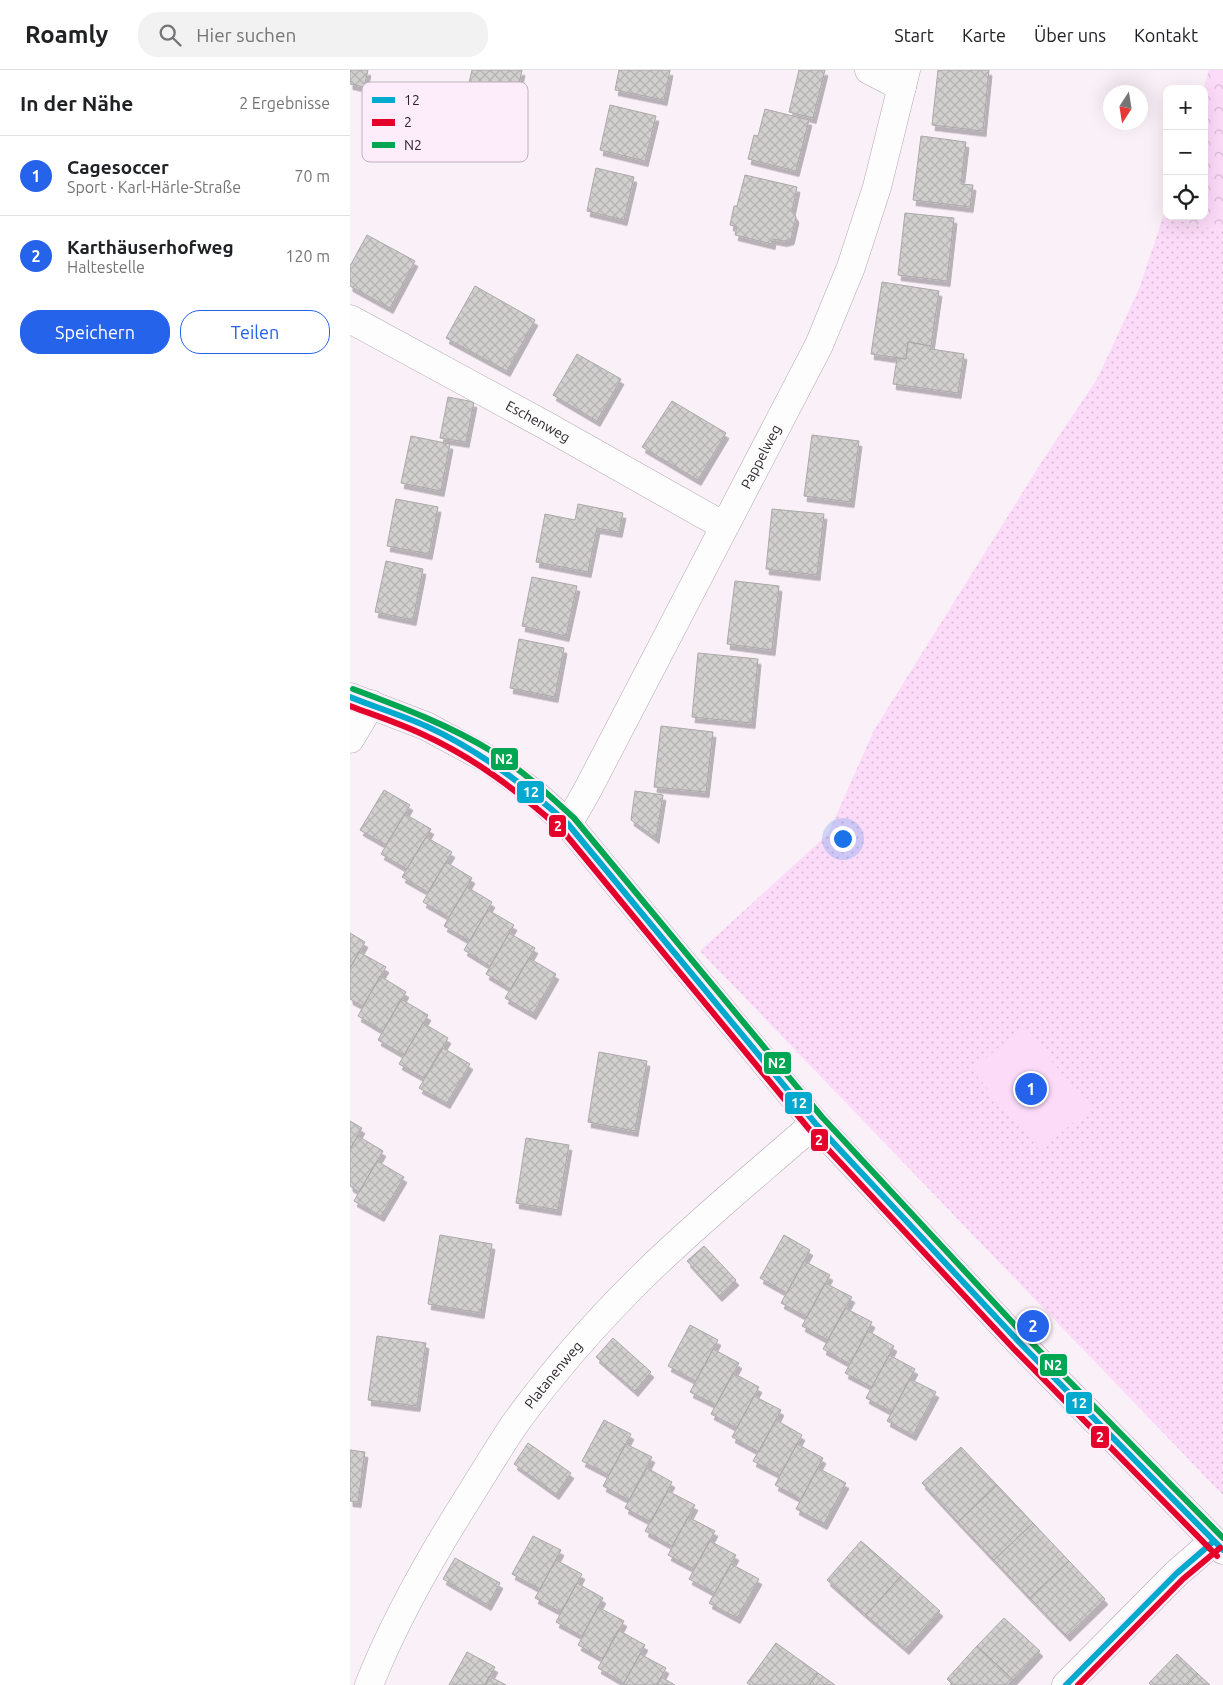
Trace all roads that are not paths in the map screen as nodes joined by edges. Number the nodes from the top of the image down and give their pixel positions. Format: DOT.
graph roads {
  1 [pos="869,70"];
  2 [pos="904,78"];
  3 [pos="350,319"];
  4 [pos="724,526"];
  5 [pos="361,700"];
  6 [pos="350,739"];
  7 [pos="568,824"];
  8 [pos="815,1123"];
  9 [pos="1218,1546"];
  10 [pos="368,1685"];
  11 [pos="1066,1685"];
  1 -- 2 [label="street"];
  2 -- 4 [label="street, Pappelweg"];
  3 -- 4 [label="street, Eschenweg"];
  4 -- 7 [label="street, Pappelweg"];
  5 -- 6 [label="street"];
  5 -- 7 [label="street"];
  7 -- 8 [label="street"];
  8 -- 9 [label="street"];
  8 -- 10 [label="street, Platanenweg"];
  9 -- 11 [label="street"];
}
